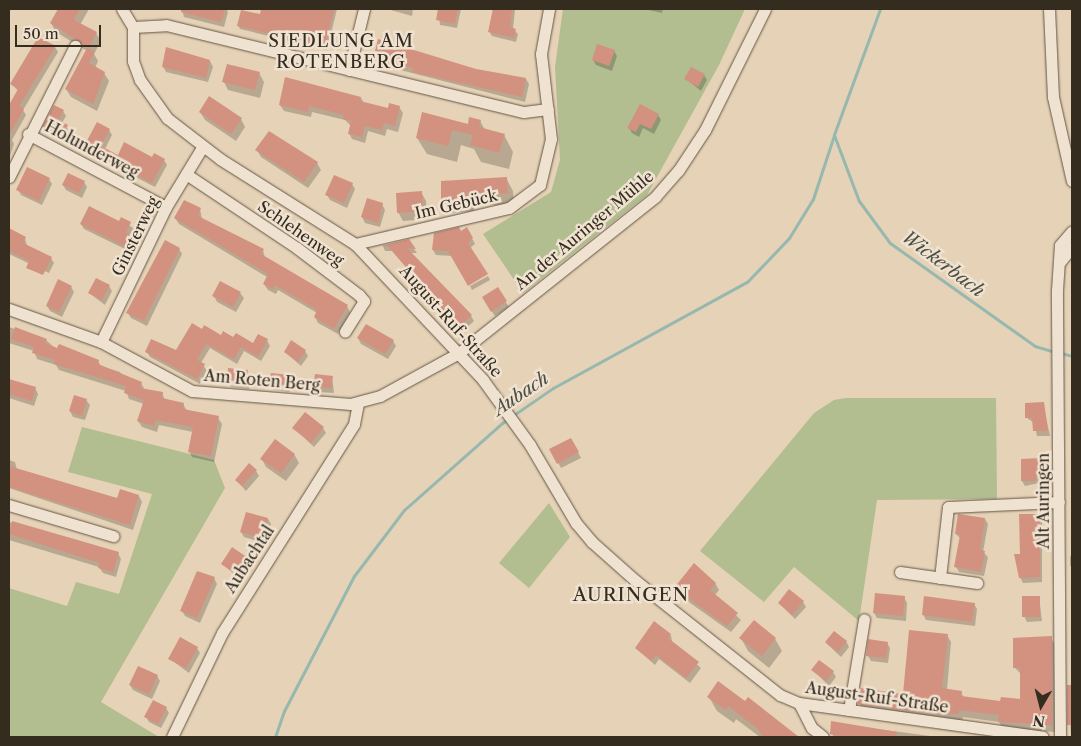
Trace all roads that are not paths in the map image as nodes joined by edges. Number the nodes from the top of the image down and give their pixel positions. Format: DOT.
graph roads {
  1 [pos="122,9"];
  2 [pos="364,9"];
  3 [pos="549,9"];
  4 [pos="764,9"];
  5 [pos="1049,9"];
  6 [pos="133,27"];
  7 [pos="75,46"];
  8 [pos="349,70"];
  9 [pos="548,109"];
  10 [pos="28,134"];
  11 [pos="203,146"];
  12 [pos="186,174"];
  13 [pos="9,177"];
  14 [pos="1072,181"];
  15 [pos="166,207"];
  16 [pos="1072,231"];
  17 [pos="355,244"];
  18 [pos="1072,247"];
  19 [pos="1059,263"];
  20 [pos="9,309"];
  21 [pos="345,332"];
  22 [pos="101,342"];
  23 [pos="459,353"];
  24 [pos="358,403"];
  25 [pos="1059,502"];
  26 [pos="9,504"];
  27 [pos="113,536"];
  28 [pos="900,572"];
  29 [pos="940,578"];
  30 [pos="976,583"];
  31 [pos="864,619"];
  32 [pos="799,703"];
  33 [pos="849,710"];
  34 [pos="1057,736"];
  35 [pos="172,737"];
  36 [pos="823,737"];
  37 [pos="1043,737"];
  1 -- 6 [label="street, August-Ruf-Straße"];
  2 -- 8 [label="street"];
  3 -- 9 [label="street, Im Gebück"];
  4 -- 23 [label="street, An der Auringer Mühle"];
  5 -- 14 [label="street"];
  6 -- 8 [label="street"];
  6 -- 11 [label="street, August-Ruf-Straße"];
  7 -- 10 [label="street, Holunderweg"];
  8 -- 9 [label="street"];
  9 -- 17 [label="street, Im Gebück"];
  10 -- 13 [label="street, Holunderweg"];
  10 -- 15 [label="street, Holunderweg"];
  11 -- 12 [label="street, Ginsterweg"];
  11 -- 17 [label="street, August-Ruf-Straße"];
  12 -- 15 [label="street, Ginsterweg"];
  12 -- 21 [label="street, Schlehenweg"];
  15 -- 22 [label="street, Ginsterweg"];
  16 -- 19 [label="street, Alt Auringen"];
  17 -- 23 [label="street, August-Ruf-Straße"];
  18 -- 19 [label="street"];
  19 -- 25 [label="street, Alt Auringen"];
  20 -- 22 [label="street, Am Roten Berg"];
  22 -- 24 [label="street, Am Roten Berg"];
  23 -- 24 [label="street, Am Roten Berg"];
  23 -- 32 [label="street, August-Ruf-Straße"];
  24 -- 35 [label="street, Aubachtal"];
  25 -- 29 [label="street"];
  25 -- 34 [label="street, Alt Auringen"];
  26 -- 27 [label="street"];
  28 -- 29 [label="street"];
  29 -- 30 [label="street"];
  31 -- 33 [label="street"];
  32 -- 33 [label="street, August-Ruf-Straße"];
  32 -- 36 [label="street"];
  33 -- 37 [label="street, August-Ruf-Straße"];
}
